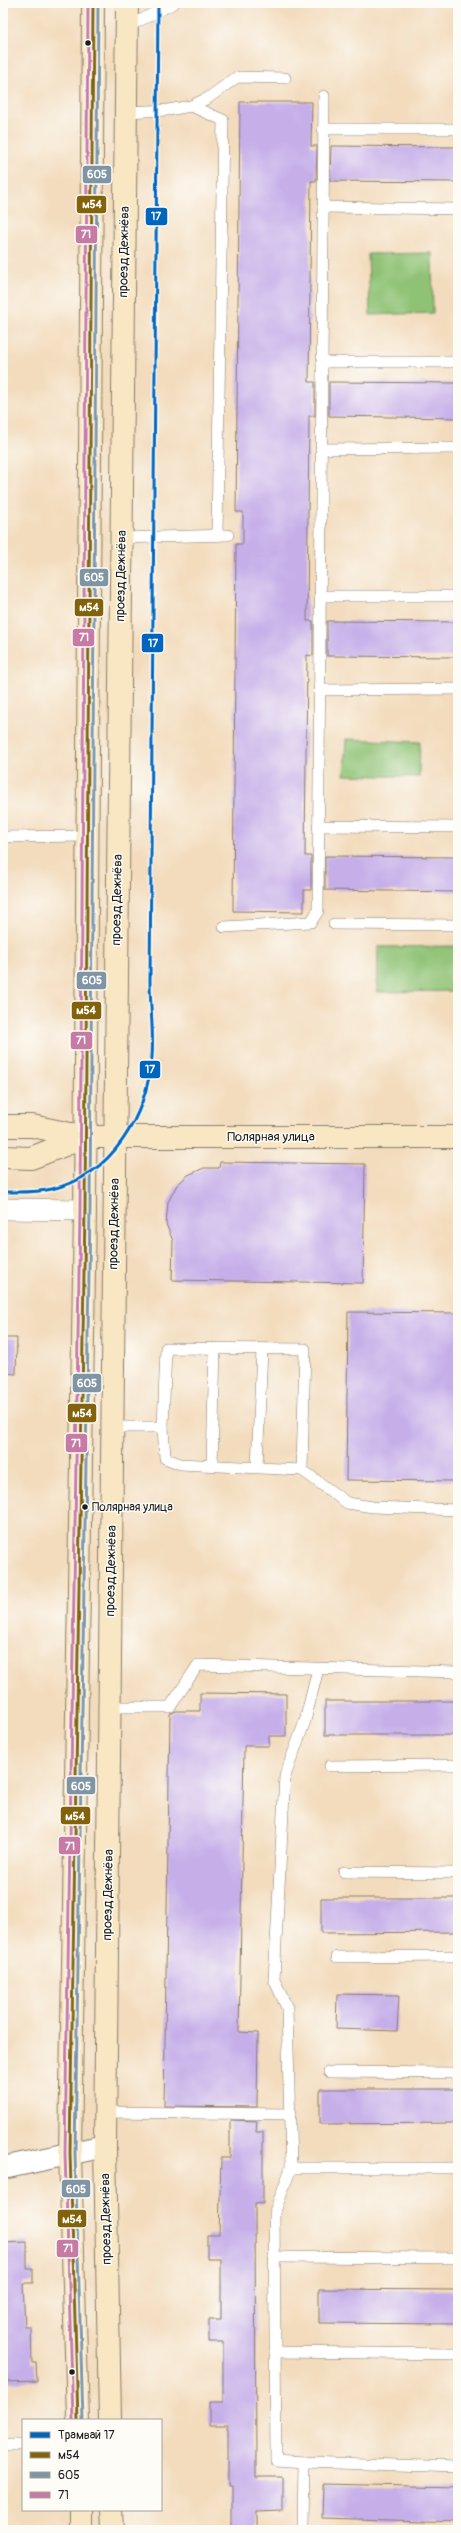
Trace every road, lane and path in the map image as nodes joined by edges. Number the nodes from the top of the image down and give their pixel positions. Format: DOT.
graph roads {
  1 [pos="93,3"];
  2 [pos="127,3"];
  3 [pos="174,3"];
  4 [pos="127,27"];
  5 [pos="285,78"];
  6 [pos="324,96"];
  7 [pos="191,106"];
  8 [pos="126,112"];
  9 [pos="324,129"];
  10 [pos="458,129"];
  11 [pos="323,207"];
  12 [pos="458,209"];
  13 [pos="322,362"];
  14 [pos="458,362"];
  15 [pos="458,448"];
  16 [pos="321,449"];
  17 [pos="228,535"];
  18 [pos="217,536"];
  19 [pos="121,538"];
  20 [pos="320,596"];
  21 [pos="458,596"];
  22 [pos="458,689"];
  23 [pos="319,690"];
  24 [pos="318,826"];
  25 [pos="458,827"];
  26 [pos="87,836"];
  27 [pos="3,837"];
  28 [pos="334,924"];
  29 [pos="458,925"];
  30 [pos="224,927"];
  31 [pos="3,1126"];
  32 [pos="85,1137"];
  33 [pos="458,1137"];
  34 [pos="115,1138"];
  35 [pos="3,1157"];
  36 [pos="3,1209"];
  37 [pos="85,1210"];
  38 [pos="215,1348"];
  39 [pos="262,1349"];
  40 [pos="112,1427"];
  41 [pos="163,1427"];
  42 [pos="212,1465"];
  43 [pos="258,1467"];
  44 [pos="302,1470"];
  45 [pos="458,1510"];
  46 [pos="318,1669"];
  47 [pos="458,1672"];
  48 [pos="110,1707"];
  49 [pos="458,1765"];
  50 [pos="330,1766"];
  51 [pos="344,1872"];
  52 [pos="458,1873"];
  53 [pos="458,1956"];
  54 [pos="337,1957"];
  55 [pos="329,2072"];
  56 [pos="458,2073"];
  57 [pos="106,2112"];
  58 [pos="290,2114"];
  59 [pos="105,2146"];
  60 [pos="70,2153"];
  61 [pos="3,2168"];
  62 [pos="291,2168"];
  63 [pos="458,2168"];
  64 [pos="274,2257"];
  65 [pos="458,2258"];
  66 [pos="275,2352"];
  67 [pos="458,2354"];
  68 [pos="78,2419"];
  69 [pos="110,2419"];
  70 [pos="22,2444"];
  71 [pos="3,2446"];
  72 [pos="304,2462"];
  73 [pos="458,2467"];
  74 [pos="81,2511"];
  75 [pos="111,2511"];
  76 [pos="81,2530"];
  77 [pos="112,2530"];
  78 [pos="304,2530"];
  1 -- 26 [label="main road"];
  2 -- 4 [label="main road, проезд Дежнёва"];
  3 -- 4 [label="lane"];
  4 -- 8 [label="main road, проезд Дежнёва"];
  5 -- 7 [label="lane"];
  6 -- 9 [label="lane"];
  7 -- 8 [label="lane"];
  7 -- 18 [label="lane"];
  8 -- 19 [label="main road, проезд Дежнёва"];
  9 -- 10 [label="lane"];
  9 -- 11 [label="lane"];
  11 -- 12 [label="lane"];
  11 -- 13 [label="lane"];
  13 -- 14 [label="lane"];
  13 -- 16 [label="lane"];
  15 -- 16 [label="lane"];
  16 -- 20 [label="lane"];
  17 -- 18 [label="lane"];
  18 -- 19 [label="lane"];
  19 -- 34 [label="main road, проезд Дежнёва"];
  20 -- 21 [label="lane"];
  20 -- 23 [label="lane"];
  22 -- 23 [label="lane"];
  23 -- 24 [label="lane"];
  24 -- 25 [label="lane"];
  24 -- 30 [label="lane"];
  26 -- 27 [label="lane"];
  26 -- 32 [label="main road"];
  28 -- 29 [label="lane"];
  31 -- 32 [label="main road, Полярная улица"];
  32 -- 34 [label="main road, Полярная улица"];
  32 -- 35 [label="main road, Полярная улица"];
  32 -- 37 [label="main road"];
  33 -- 34 [label="main road, Полярная улица"];
  34 -- 40 [label="main road, проезд Дежнёва"];
  36 -- 37 [label="street"];
  37 -- 60 [label="main road"];
  38 -- 39 [label="lane"];
  38 -- 41 [label="lane"];
  38 -- 42 [label="lane"];
  39 -- 43 [label="lane"];
  39 -- 44 [label="lane"];
  40 -- 41 [label="lane"];
  40 -- 48 [label="main road, проезд Дежнёва"];
  41 -- 42 [label="lane"];
  42 -- 43 [label="lane"];
  43 -- 44 [label="lane"];
  44 -- 45 [label="lane"];
  46 -- 47 [label="lane"];
  46 -- 48 [label="lane"];
  46 -- 58 [label="lane"];
  48 -- 57 [label="main road, проезд Дежнёва"];
  49 -- 50 [label="lane"];
  51 -- 52 [label="lane"];
  53 -- 54 [label="lane"];
  55 -- 56 [label="lane"];
  57 -- 58 [label="lane"];
  57 -- 59 [label="main road, проезд Дежнёва"];
  58 -- 62 [label="lane"];
  59 -- 60 [label="street"];
  59 -- 69 [label="main road, проезд Дежнёва"];
  60 -- 61 [label="street"];
  60 -- 68 [label="main road"];
  62 -- 63 [label="lane"];
  62 -- 64 [label="lane"];
  64 -- 65 [label="lane"];
  64 -- 66 [label="lane"];
  66 -- 67 [label="lane"];
  66 -- 72 [label="lane"];
  70 -- 71 [label="lane"];
  72 -- 73 [label="lane"];
  72 -- 78 [label="lane"];
  74 -- 76 [label="main road"];
  75 -- 77 [label="main road"];
}
